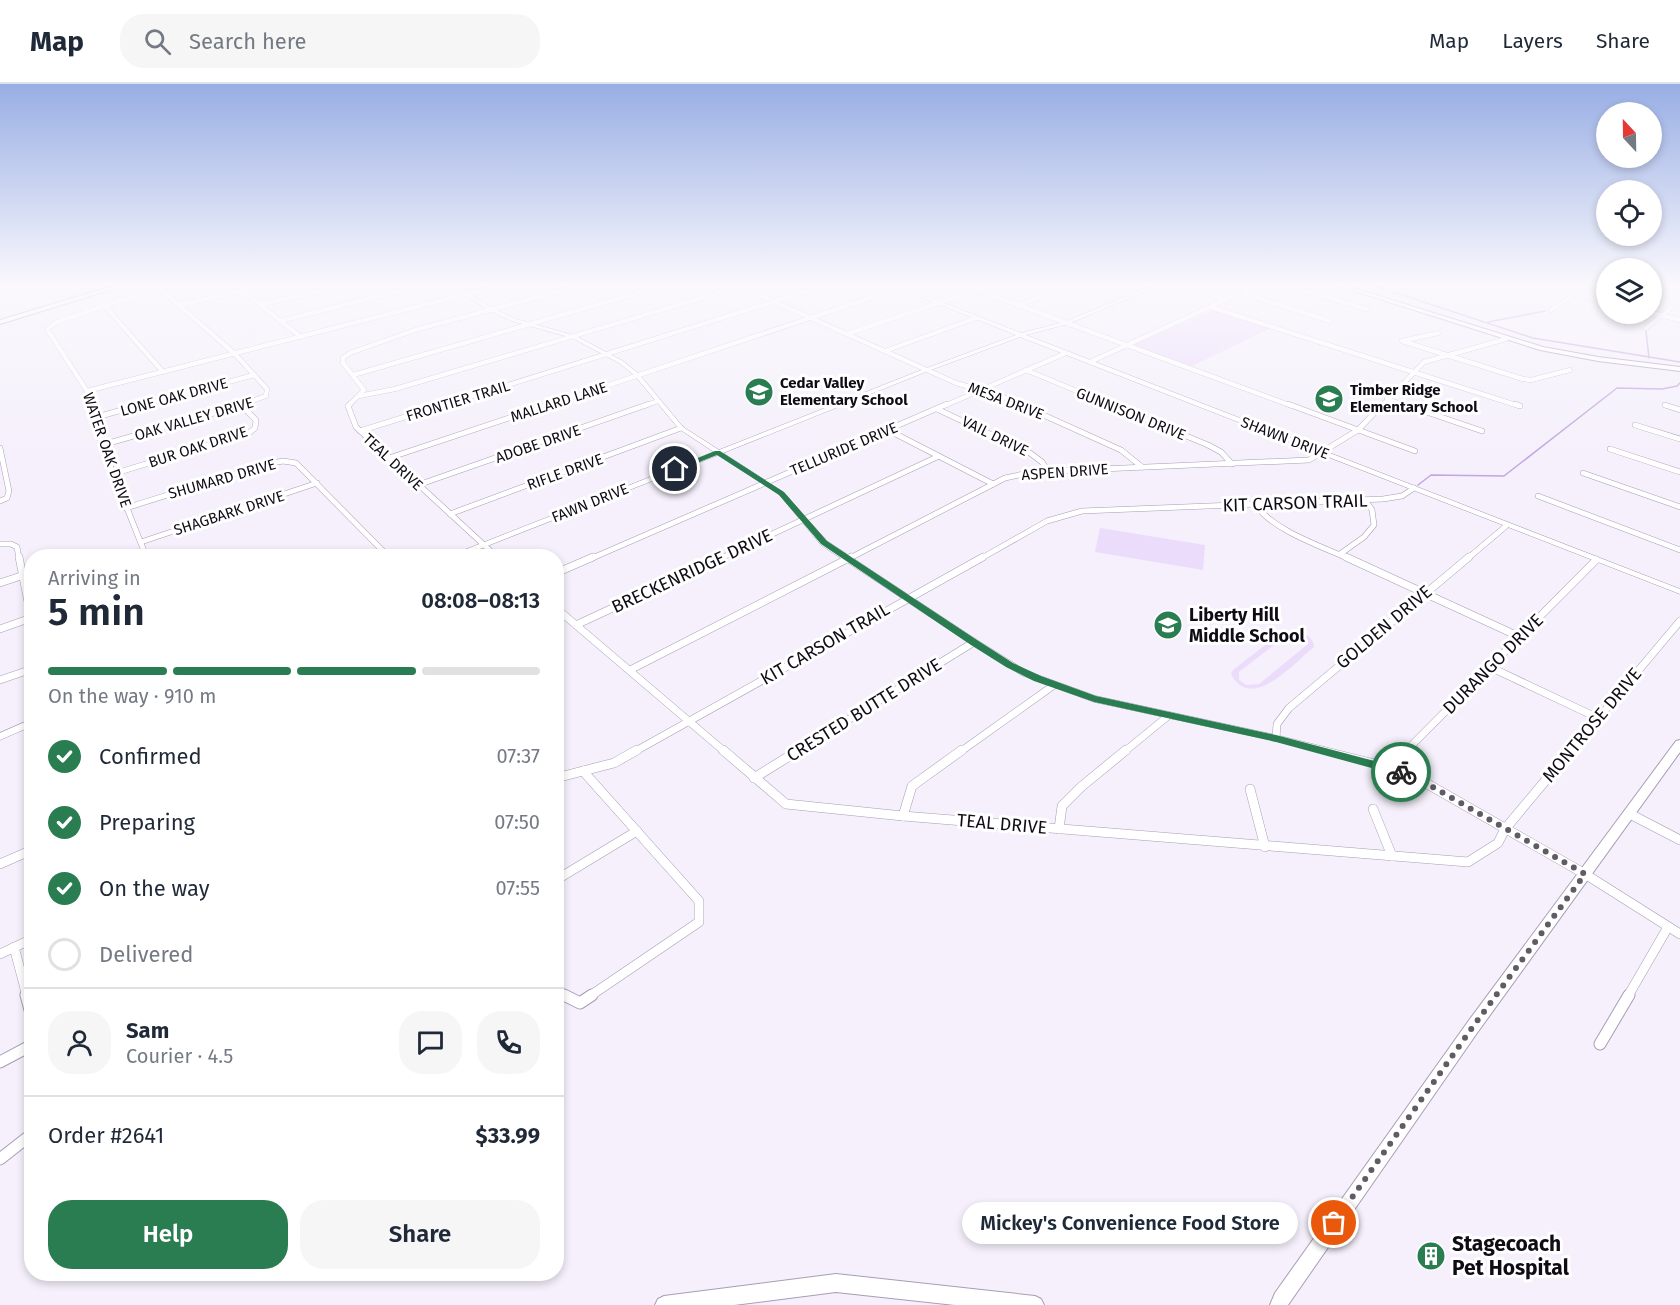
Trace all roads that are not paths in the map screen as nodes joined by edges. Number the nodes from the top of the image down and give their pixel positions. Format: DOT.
graph roads {
  1 [pos="55,341"];
  2 [pos="136,341"];
  3 [pos="220,341"];
  4 [pos="286,341"];
  5 [pos="384,341"];
  6 [pos="467,341"];
  7 [pos="560,341"];
  8 [pos="582,341"];
  9 [pos="650,341"];
  10 [pos="740,341"];
  11 [pos="863,341"];
  12 [pos="913,341"];
  13 [pos="1004,341"];
  14 [pos="1035,341"];
  15 [pos="1116,341"];
  16 [pos="1136,341"];
  17 [pos="1316,341"];
  18 [pos="1402,341"];
  19 [pos="1498,341"];
  20 [pos="1514,341"];
  21 [pos="1127,345"];
  22 [pos="885,351"];
  23 [pos="1066,353"];
  24 [pos="235,354"];
  25 [pos="608,354"];
  26 [pos="1444,355"];
  27 [pos="1090,363"];
  28 [pos="1680,369"];
  29 [pos="926,370"];
  30 [pos="1026,370"];
  31 [pos="1570,370"];
  32 [pos="163,372"];
  33 [pos="1412,372"];
  34 [pos="254,375"];
  35 [pos="353,375"];
  36 [pos="637,375"];
  37 [pos="980,390"];
  38 [pos="87,391"];
  39 [pos="359,396"];
  40 [pos="1387,399"];
  41 [pos="658,401"];
  42 [pos="1665,405"];
  43 [pos="242,406"];
  44 [pos="1520,406"];
  45 [pos="937,409"];
  46 [pos="1680,410"];
  47 [pos="93,418"];
  48 [pos="1635,425"];
  49 [pos="681,428"];
  50 [pos="888,430"];
  51 [pos="1358,430"];
  52 [pos="360,431"];
  53 [pos="1482,431"];
  54 [pos="1680,439"];
  55 [pos="102,445"];
  56 [pos="0,448"];
  57 [pos="1610,449"];
  58 [pos="1415,451"];
  59 [pos="717,452"];
  60 [pos="1323,453"];
  61 [pos="939,456"];
  62 [pos="388,458"];
  63 [pos="1232,464"];
  64 [pos="1142,467"];
  65 [pos="3,471"];
  66 [pos="1048,471"];
  67 [pos="1680,471"];
  68 [pos="1583,473"];
  69 [pos="113,474"];
  70 [pos="767,482"];
  71 [pos="317,483"];
  72 [pos="993,484"];
  73 [pos="418,485"];
  74 [pos="1414,489"];
  75 [pos="1538,496"];
  76 [pos="1365,500"];
  77 [pos="0,501"];
  78 [pos="1255,504"];
  79 [pos="1680,507"];
  80 [pos="126,508"];
  81 [pos="450,514"];
  82 [pos="803,519"];
  83 [pos="1506,526"];
  84 [pos="141,542"];
  85 [pos="0,544"];
  86 [pos="483,546"];
  87 [pos="144,549"];
  88 [pos="381,549"];
  89 [pos="475,549"];
  90 [pos="487,549"];
  91 [pos="1680,550"];
  92 [pos="1340,554"];
  93 [pos="848,559"];
  94 [pos="1596,560"];
  95 [pos="564,570"];
  96 [pos="21,576"];
  97 [pos="0,583"];
  98 [pos="24,589"];
  99 [pos="1680,592"];
  100 [pos="1425,593"];
  101 [pos="907,598"];
  102 [pos="564,615"];
  103 [pos="1680,621"];
  104 [pos="24,622"];
  105 [pos="576,625"];
  106 [pos="0,628"];
  107 [pos="1520,637"];
  108 [pos="974,642"];
  109 [pos="1490,667"];
  110 [pos="630,670"];
  111 [pos="24,672"];
  112 [pos="0,680"];
  113 [pos="1054,685"];
  114 [pos="1168,716"];
  115 [pos="1598,718"];
  116 [pos="688,722"];
  117 [pos="24,726"];
  118 [pos="0,737"];
  119 [pos="1276,738"];
  120 [pos="1680,744"];
  121 [pos="1390,767"];
  122 [pos="583,771"];
  123 [pos="564,776"];
  124 [pos="754,778"];
  125 [pos="1250,789"];
  126 [pos="1373,809"];
  127 [pos="1630,814"];
  128 [pos="903,816"];
  129 [pos="1059,829"];
  130 [pos="1505,829"];
  131 [pos="637,831"];
  132 [pos="1680,840"];
  133 [pos="1265,847"];
  134 [pos="24,854"];
  135 [pos="1392,856"];
  136 [pos="0,864"];
  137 [pos="1585,874"];
  138 [pos="564,875"];
  139 [pos="1668,927"];
  140 [pos="1680,934"];
  141 [pos="24,943"];
  142 [pos="14,947"];
  143 [pos="0,954"];
  144 [pos="24,986"];
  145 [pos="564,995"];
  146 [pos="1600,1044"];
  147 [pos="24,1049"];
  148 [pos="0,1062"];
  149 [pos="24,1140"];
  150 [pos="0,1159"];
  151 [pos="1278,1303"];
  152 [pos="664,1305"];
  153 [pos="1035,1305"];
  1 -- 38 [label="street, WATER OAK DRIVE"];
  2 -- 32 [label="street"];
  3 -- 24 [label="street, OAK VALLEY DRIVE"];
  4 -- 24 [label="street"];
  5 -- 35 [label="street"];
  6 -- 35 [label="street"];
  7 -- 39 [label="street"];
  8 -- 25 [label="street"];
  9 -- 25 [label="street, FRONTIER TRAIL"];
  10 -- 36 [label="street, MALLARD LANE"];
  11 -- 22 [label="street, MESA DRIVE"];
  12 -- 22 [label="street"];
  13 -- 29 [label="street, FAWN DRIVE"];
  14 -- 23 [label="street, SHAWN DRIVE"];
  15 -- 21 [label="street"];
  16 -- 21 [label="street"];
  17 -- 33 [label="street"];
  18 -- 26 [label="street"];
  19 -- 26 [label="street, ASPEN DRIVE"];
  20 -- 28 [label="main road"];
  21 -- 27 [label="street"];
  21 -- 51 [label="street"];
  22 -- 29 [label="street, MESA DRIVE"];
  23 -- 27 [label="street, SHAWN DRIVE"];
  23 -- 30 [label="street, TELLURIDE DRIVE"];
  24 -- 32 [label="street"];
  24 -- 34 [label="street, OAK VALLEY DRIVE"];
  25 -- 36 [label="street"];
  25 -- 52 [label="street, FRONTIER TRAIL"];
  26 -- 31 [label="street"];
  26 -- 33 [label="street, ASPEN DRIVE"];
  27 -- 60 [label="street, SHAWN DRIVE"];
  29 -- 37 [label="street, MESA DRIVE"];
  29 -- 59 [label="street, FAWN DRIVE"];
  30 -- 37 [label="street, TELLURIDE DRIVE"];
  30 -- 63 [label="street, GUNNISON DRIVE"];
  32 -- 38 [label="street"];
  33 -- 40 [label="street, ASPEN DRIVE"];
  33 -- 44 [label="street"];
  34 -- 43 [label="street, OAK VALLEY DRIVE"];
  34 -- 47 [label="street, LONE OAK DRIVE"];
  35 -- 39 [label="street"];
  36 -- 41 [label="street"];
  36 -- 62 [label="street, MALLARD LANE"];
  37 -- 45 [label="street, TELLURIDE DRIVE"];
  37 -- 64 [label="street, MESA DRIVE"];
  38 -- 47 [label="street, WATER OAK DRIVE"];
  39 -- 52 [label="street, TEAL DRIVE"];
  40 -- 51 [label="street, ASPEN DRIVE"];
  40 -- 53 [label="street"];
  41 -- 49 [label="street"];
  41 -- 73 [label="street, ADOBE DRIVE"];
  42 -- 46 [label="street"];
  43 -- 55 [label="street, OAK VALLEY DRIVE"];
  43 -- 69 [label="street, BUR OAK DRIVE"];
  45 -- 50 [label="street, TELLURIDE DRIVE"];
  45 -- 66 [label="street, VAIL DRIVE"];
  47 -- 55 [label="street, WATER OAK DRIVE"];
  48 -- 54 [label="street"];
  49 -- 59 [label="street"];
  49 -- 81 [label="street, RIFLE DRIVE"];
  50 -- 61 [label="street"];
  50 -- 70 [label="street, TELLURIDE DRIVE"];
  51 -- 58 [label="street"];
  51 -- 60 [label="street, ASPEN DRIVE"];
  52 -- 62 [label="street, TEAL DRIVE"];
  55 -- 69 [label="street, WATER OAK DRIVE"];
  56 -- 65 [label="street"];
  57 -- 67 [label="street"];
  59 -- 70 [label="street"];
  59 -- 86 [label="street, FAWN DRIVE"];
  60 -- 63 [label="street, ASPEN DRIVE"];
  60 -- 74 [label="street, SHAWN DRIVE"];
  61 -- 72 [label="street"];
  61 -- 82 [label="street, BRECKENRIDGE DRIVE"];
  62 -- 73 [label="street, TEAL DRIVE"];
  63 -- 64 [label="street, ASPEN DRIVE"];
  64 -- 66 [label="street, ASPEN DRIVE"];
  65 -- 77 [label="street"];
  66 -- 72 [label="street, ASPEN DRIVE"];
  68 -- 79 [label="street"];
  69 -- 80 [label="street, WATER OAK DRIVE"];
  70 -- 82 [label="street"];
  70 -- 95 [label="street, TELLURIDE DRIVE"];
  71 -- 80 [label="street, SHUMARD DRIVE"];
  71 -- 84 [label="street, SHAGBARK DRIVE"];
  71 -- 88 [label="street, SHUMARD DRIVE"];
  72 -- 93 [label="street, ASPEN DRIVE"];
  73 -- 81 [label="street, TEAL DRIVE"];
  74 -- 76 [label="street, KIT CARSON TRAIL"];
  74 -- 83 [label="street, SHAWN DRIVE"];
  75 -- 91 [label="street"];
  76 -- 78 [label="street, KIT CARSON TRAIL"];
  76 -- 92 [label="street"];
  78 -- 92 [label="street"];
  78 -- 101 [label="street, KIT CARSON TRAIL"];
  80 -- 84 [label="street, WATER OAK DRIVE"];
  81 -- 86 [label="street, TEAL DRIVE"];
  82 -- 93 [label="street"];
  82 -- 105 [label="street, BRECKENRIDGE DRIVE"];
  83 -- 94 [label="street, SHAWN DRIVE"];
  83 -- 100 [label="street, GOLDEN DRIVE"];
  84 -- 87 [label="street, WATER OAK DRIVE"];
  85 -- 96 [label="street"];
  86 -- 89 [label="street, FAWN DRIVE"];
  86 -- 90 [label="street, TEAL DRIVE"];
  92 -- 100 [label="street"];
  93 -- 101 [label="street"];
  93 -- 110 [label="street, ASPEN DRIVE"];
  94 -- 99 [label="street, SHAWN DRIVE"];
  94 -- 107 [label="street, DURANGO DRIVE"];
  96 -- 97 [label="street"];
  96 -- 98 [label="street"];
  100 -- 107 [label="street"];
  100 -- 119 [label="street, GOLDEN DRIVE"];
  101 -- 108 [label="street"];
  101 -- 116 [label="street, KIT CARSON TRAIL"];
  102 -- 105 [label="street, TEAL DRIVE"];
  103 -- 115 [label="street, MONTROSE DRIVE"];
  104 -- 106 [label="street"];
  105 -- 110 [label="street, TEAL DRIVE"];
  107 -- 109 [label="street, DURANGO DRIVE"];
  108 -- 113 [label="street"];
  108 -- 124 [label="street, CRESTED BUTTE DRIVE"];
  109 -- 115 [label="street"];
  109 -- 121 [label="street, DURANGO DRIVE"];
  110 -- 116 [label="street, TEAL DRIVE"];
  111 -- 112 [label="street"];
  113 -- 114 [label="street"];
  113 -- 128 [label="street"];
  114 -- 119 [label="street"];
  114 -- 129 [label="street"];
  115 -- 130 [label="street, MONTROSE DRIVE"];
  116 -- 122 [label="street, KIT CARSON TRAIL"];
  116 -- 124 [label="street, TEAL DRIVE"];
  117 -- 118 [label="street"];
  119 -- 121 [label="street"];
  120 -- 127 [label="main road"];
  121 -- 130 [label="street"];
  122 -- 123 [label="street, KIT CARSON TRAIL"];
  122 -- 131 [label="street"];
  124 -- 128 [label="street, TEAL DRIVE"];
  125 -- 133 [label="street"];
  126 -- 135 [label="street"];
  127 -- 132 [label="street"];
  127 -- 137 [label="main road"];
  128 -- 129 [label="street, TEAL DRIVE"];
  129 -- 133 [label="street, TEAL DRIVE"];
  130 -- 135 [label="street, TEAL DRIVE"];
  130 -- 137 [label="street"];
  131 -- 138 [label="street"];
  131 -- 145 [label="street"];
  133 -- 135 [label="street, TEAL DRIVE"];
  134 -- 136 [label="street"];
  137 -- 139 [label="street"];
  137 -- 151 [label="main road"];
  139 -- 140 [label="street"];
  139 -- 146 [label="street"];
  141 -- 142 [label="street"];
  142 -- 143 [label="street"];
  142 -- 144 [label="street"];
  147 -- 148 [label="street"];
  149 -- 150 [label="street"];
  152 -- 153 [label="main road"];
}
